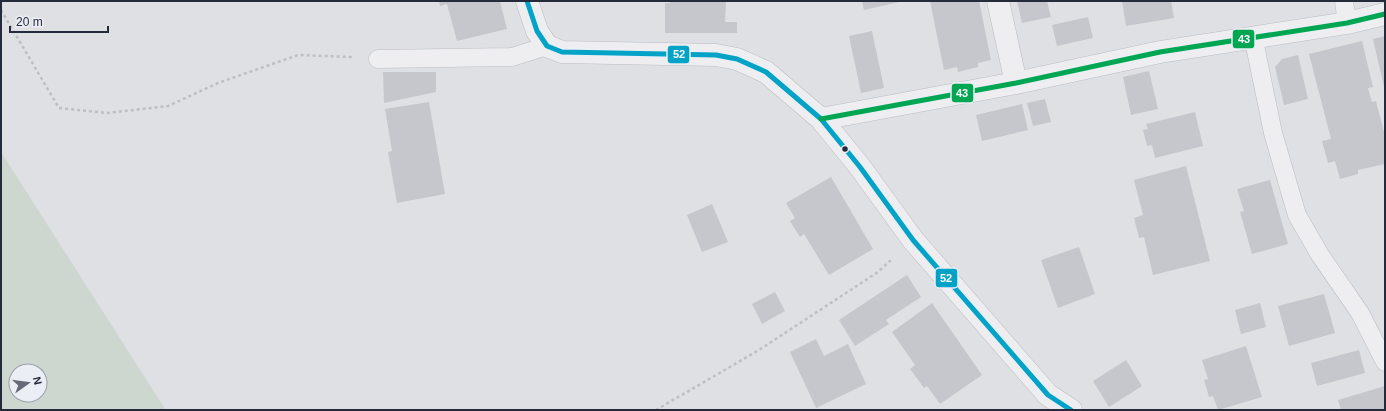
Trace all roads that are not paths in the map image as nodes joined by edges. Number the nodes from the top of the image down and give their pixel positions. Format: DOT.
graph roads {
  1 [pos="527,1"];
  2 [pos="998,1"];
  3 [pos="1344,1"];
  4 [pos="1385,14"];
  5 [pos="1347,23"];
  6 [pos="1253,36"];
  7 [pos="547,46"];
  8 [pos="378,59"];
  9 [pos="1016,83"];
  10 [pos="820,119"];
  11 [pos="1385,362"];
  12 [pos="1071,410"];
  1 -- 7 [label="street"];
  2 -- 9 [label="street"];
  3 -- 5 [label="lane"];
  4 -- 5 [label="street"];
  5 -- 6 [label="street"];
  6 -- 9 [label="street"];
  6 -- 11 [label="lane"];
  7 -- 8 [label="lane"];
  7 -- 10 [label="street"];
  9 -- 10 [label="street"];
  10 -- 12 [label="street"];
}
